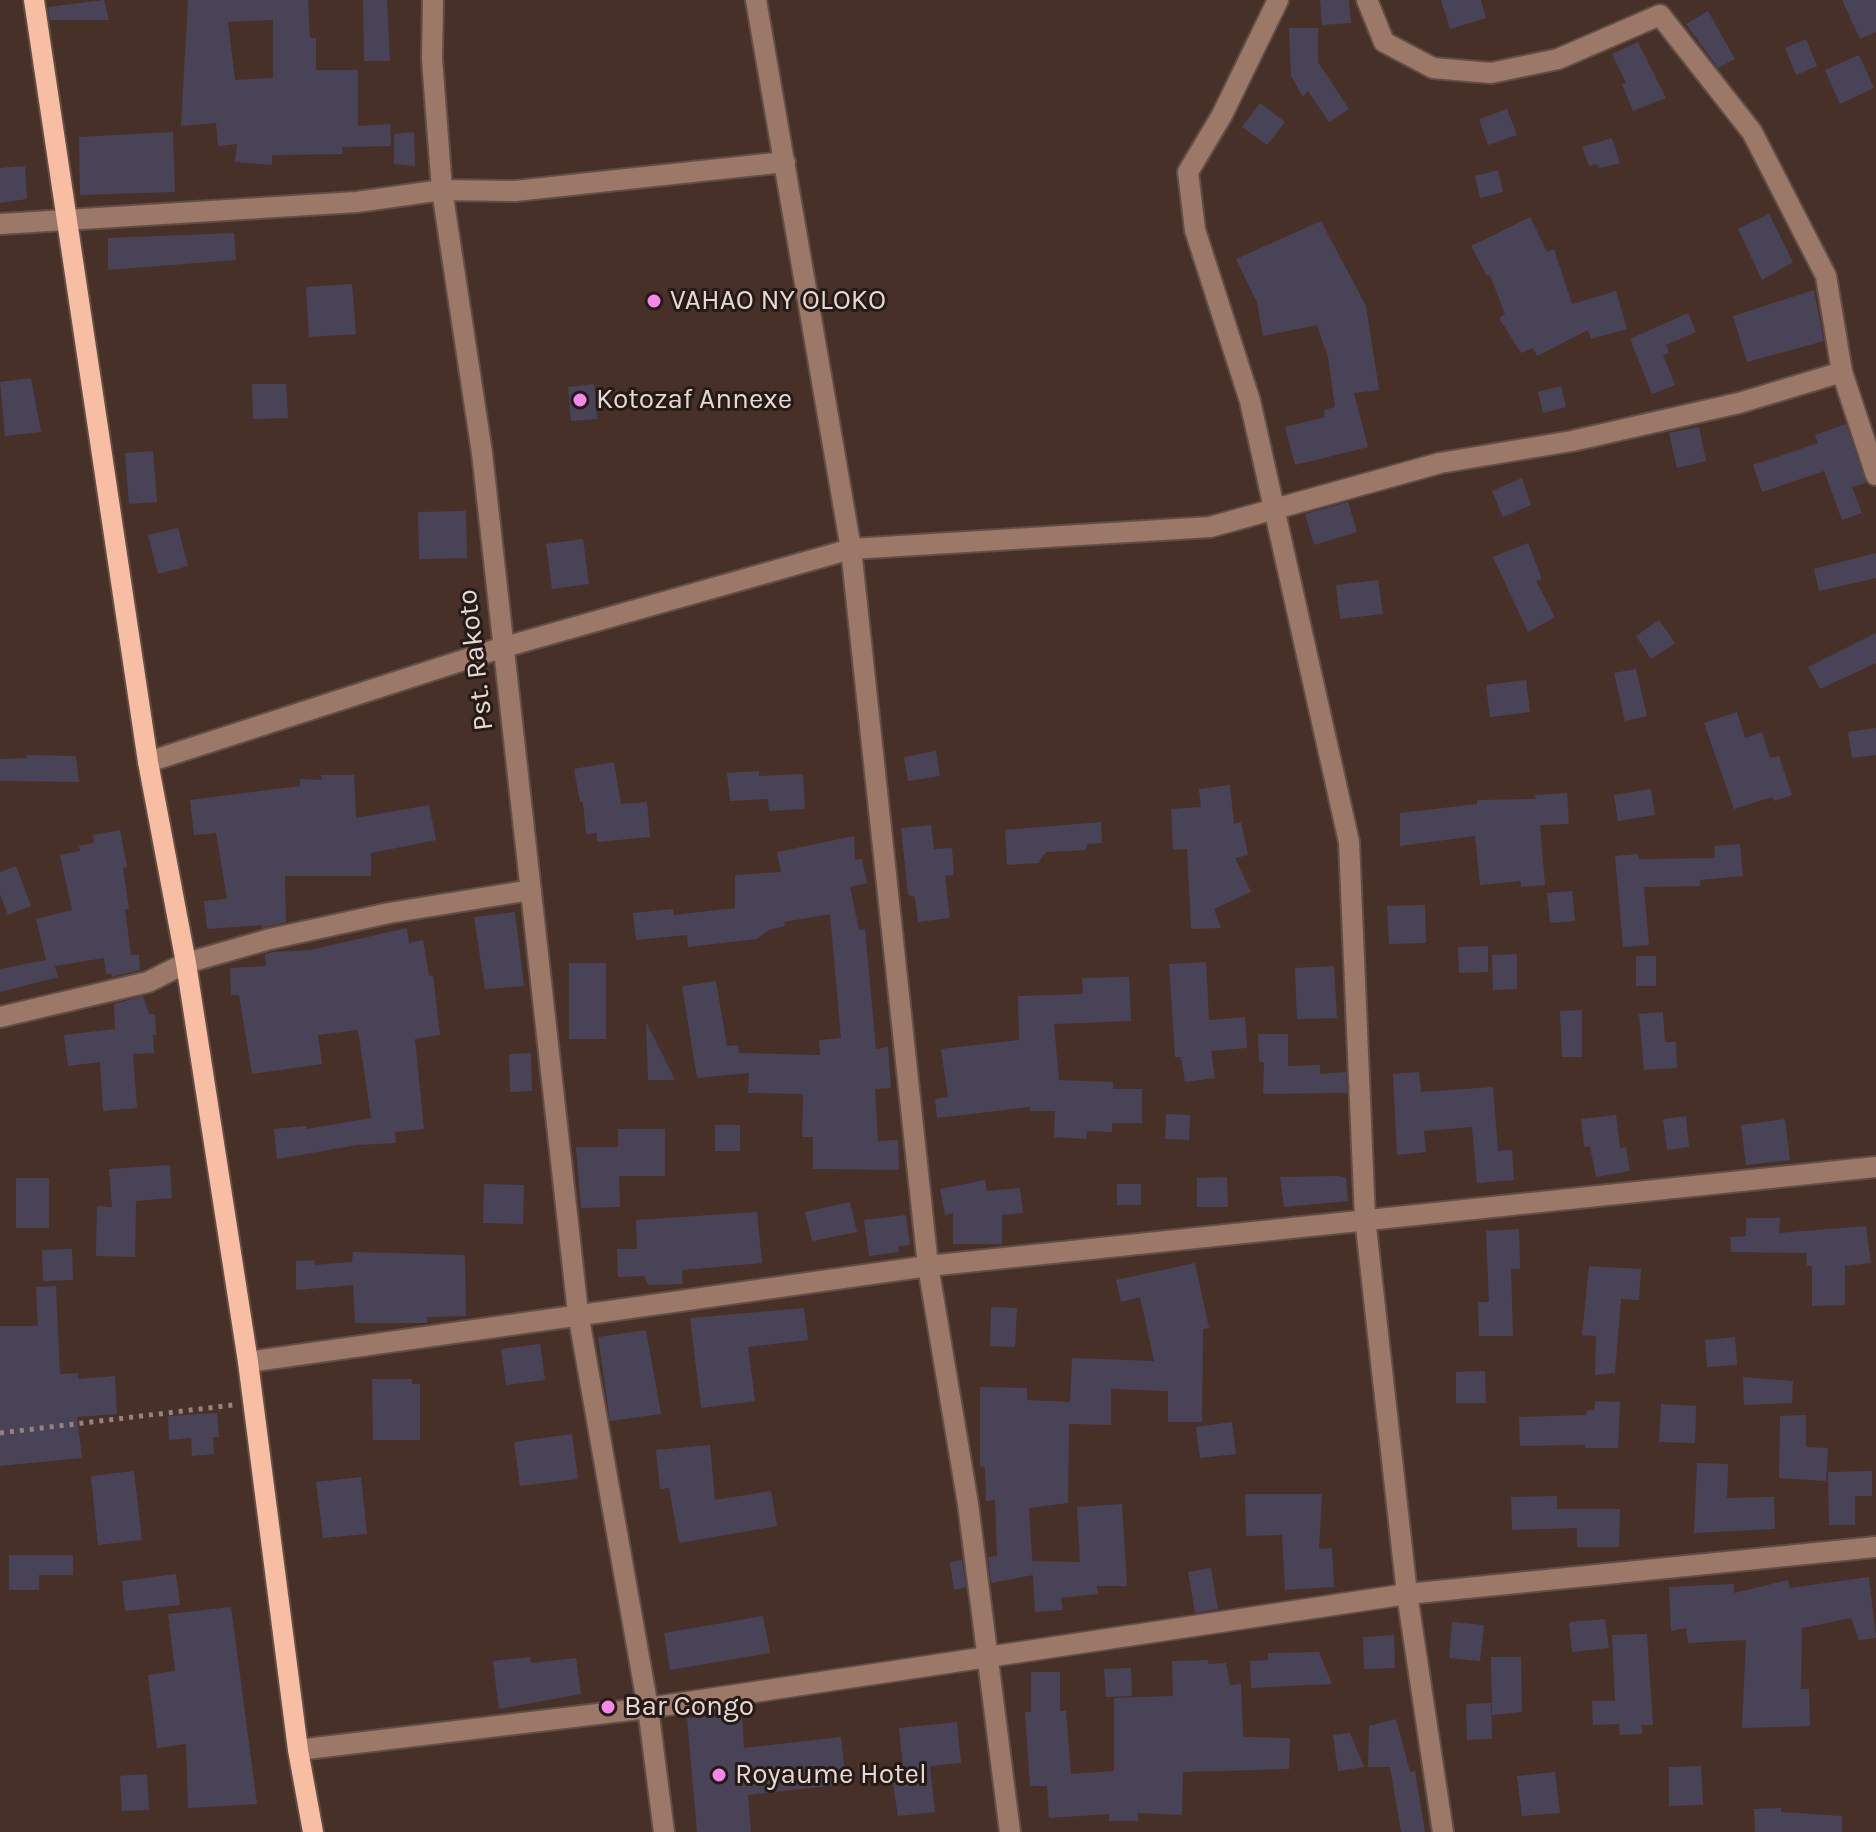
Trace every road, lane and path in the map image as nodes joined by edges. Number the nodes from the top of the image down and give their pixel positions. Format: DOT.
graph roads {
  1 [pos="34,0"];
  2 [pos="433,0"];
  3 [pos="756,0"];
  4 [pos="1278,0"];
  5 [pos="1367,0"];
  6 [pos="785,162"];
  7 [pos="442,190"];
  8 [pos="69,221"];
  9 [pos="0,224"];
  10 [pos="1842,372"];
  11 [pos="1876,475"];
  12 [pos="1275,507"];
  13 [pos="851,549"];
  14 [pos="501,648"];
  15 [pos="148,762"];
  16 [pos="531,890"];
  17 [pos="186,963"];
  18 [pos="0,1017"];
  19 [pos="1876,1167"];
  20 [pos="1365,1218"];
  21 [pos="928,1266"];
  22 [pos="578,1313"];
  23 [pos="248,1362"];
  24 [pos="254,1403"];
  25 [pos="0,1433"];
  26 [pos="1876,1547"];
  27 [pos="1407,1594"];
  28 [pos="985,1659"];
  29 [pos="648,1708"];
  30 [pos="298,1750"];
  31 [pos="313,1832"];
  32 [pos="664,1832"];
  33 [pos="1010,1832"];
  34 [pos="1443,1832"];
  1 -- 8 [label="main road"];
  2 -- 7 [label="street, Pst. Rakoto"];
  3 -- 6 [label="street"];
  4 -- 12 [label="street"];
  5 -- 10 [label="street"];
  6 -- 7 [label="street"];
  6 -- 13 [label="street"];
  7 -- 8 [label="street"];
  7 -- 14 [label="street, Pst. Rakoto"];
  8 -- 9 [label="street"];
  8 -- 15 [label="main road"];
  10 -- 11 [label="street"];
  10 -- 12 [label="street"];
  12 -- 13 [label="street"];
  12 -- 20 [label="street"];
  13 -- 14 [label="street"];
  13 -- 21 [label="street"];
  14 -- 15 [label="street"];
  14 -- 16 [label="street, Pst. Rakoto"];
  15 -- 17 [label="main road"];
  16 -- 17 [label="street"];
  16 -- 22 [label="street, Pst. Rakoto"];
  17 -- 18 [label="street"];
  17 -- 23 [label="main road"];
  19 -- 20 [label="street"];
  20 -- 21 [label="street"];
  20 -- 27 [label="street"];
  21 -- 22 [label="street"];
  21 -- 28 [label="street"];
  22 -- 23 [label="street"];
  22 -- 29 [label="street, Pst. Rakoto"];
  23 -- 24 [label="main road"];
  24 -- 25 [label="path"];
  24 -- 30 [label="main road"];
  26 -- 27 [label="street"];
  27 -- 28 [label="street"];
  27 -- 34 [label="street"];
  28 -- 29 [label="street"];
  28 -- 33 [label="street"];
  29 -- 30 [label="street"];
  29 -- 32 [label="street, Pst. Rakoto"];
  30 -- 31 [label="main road"];
}
